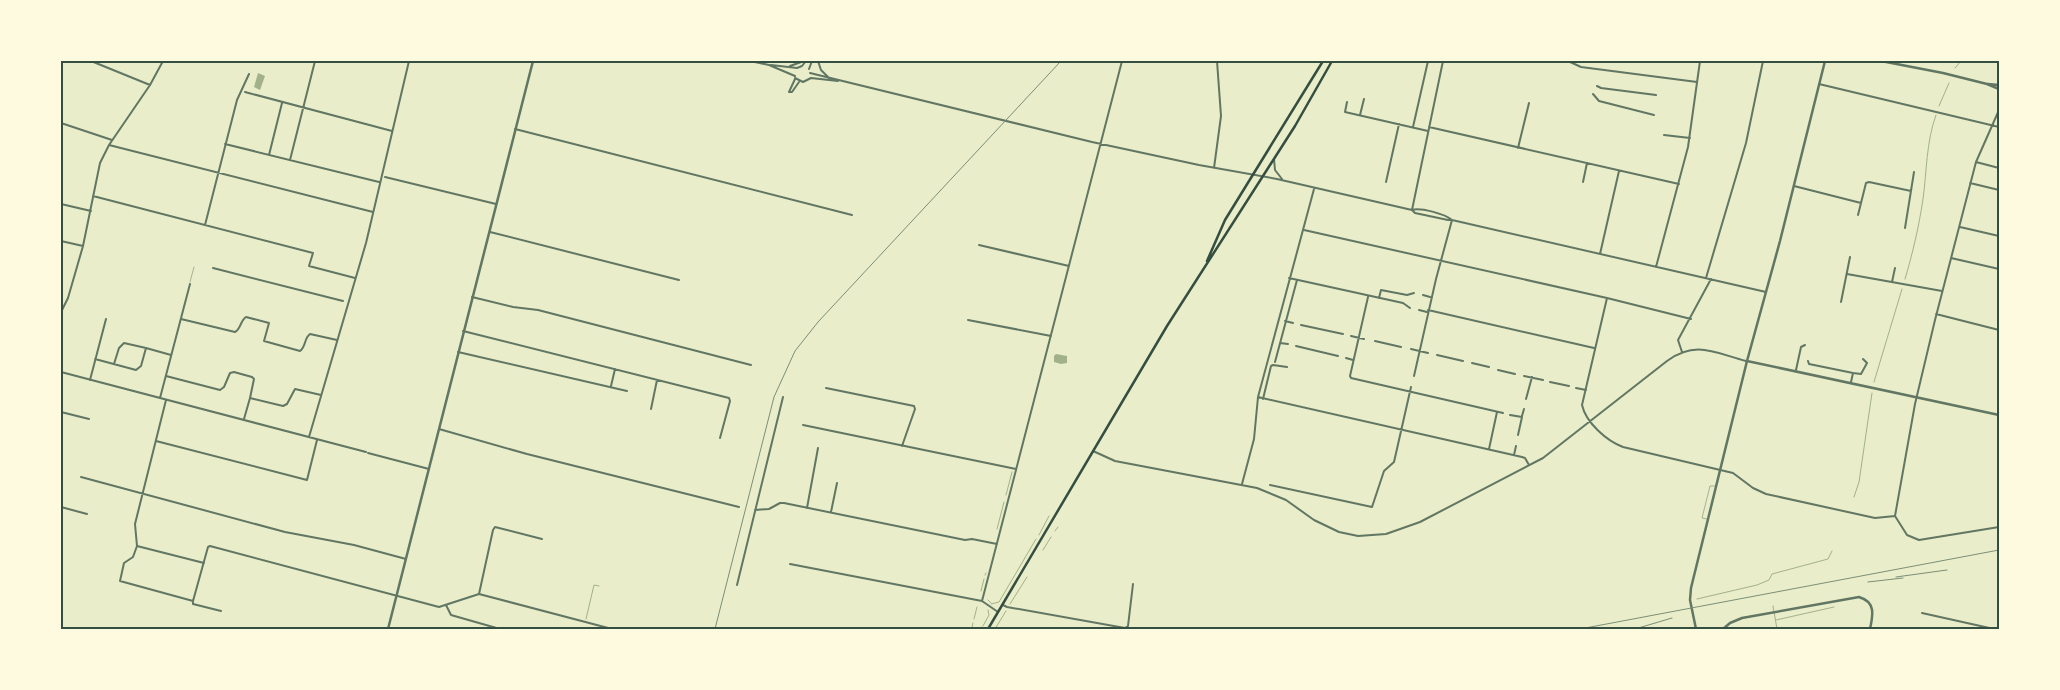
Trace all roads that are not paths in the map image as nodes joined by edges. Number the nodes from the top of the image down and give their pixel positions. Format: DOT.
graph roads {
  1 [pos="91,61"];
  2 [pos="162,61"];
  3 [pos="315,61"];
  4 [pos="409,61"];
  5 [pos="533,61"];
  6 [pos="750,61"];
  7 [pos="805,61"];
  8 [pos="812,61"];
  9 [pos="818,61"];
  10 [pos="1122,61"];
  11 [pos="1217,61"];
  12 [pos="1323,61"];
  13 [pos="1332,61"];
  14 [pos="1428,61"];
  15 [pos="1443,61"];
  16 [pos="1568,61"];
  17 [pos="1700,61"];
  18 [pos="1763,61"];
  19 [pos="1825,61"];
  20 [pos="1881,61"];
  21 [pos="769,66"];
  22 [pos="802,66"];
  23 [pos="788,67"];
  24 [pos="797,68"];
  25 [pos="809,69"];
  26 [pos="810,73"];
  27 [pos="248,74"];
  28 [pos="795,77"];
  29 [pos="829,78"];
  30 [pos="808,80"];
  31 [pos="838,81"];
  32 [pos="800,82"];
  33 [pos="1697,82"];
  34 [pos="1819,84"];
  35 [pos="1987,84"];
  36 [pos="150,85"];
  37 [pos="1999,85"];
  38 [pos="1597,86"];
  39 [pos="1999,89"];
  40 [pos="245,92"];
  41 [pos="1593,94"];
  42 [pos="1656,96"];
  43 [pos="1364,99"];
  44 [pos="1347,102"];
  45 [pos="282,103"];
  46 [pos="1529,103"];
  47 [pos="303,108"];
  48 [pos="1998,112"];
  49 [pos="1360,115"];
  50 [pos="1654,115"];
  51 [pos="61,123"];
  52 [pos="1399,124"];
  53 [pos="1992,125"];
  54 [pos="1429,127"];
  55 [pos="1999,127"];
  56 [pos="1412,128"];
  57 [pos="515,129"];
  58 [pos="392,131"];
  59 [pos="1428,131"];
  60 [pos="1664,135"];
  61 [pos="1690,138"];
  62 [pos="112,140"];
  63 [pos="225,144"];
  64 [pos="1100,144"];
  65 [pos="109,145"];
  66 [pos="1518,148"];
  67 [pos="269,154"];
  68 [pos="1275,158"];
  69 [pos="290,160"];
  70 [pos="1976,162"];
  71 [pos="1587,163"];
  72 [pos="1214,168"];
  73 [pos="1999,168"];
  74 [pos="1619,171"];
  75 [pos="218,172"];
  76 [pos="1914,172"];
  77 [pos="1253,175"];
  78 [pos="385,177"];
  79 [pos="1262,177"];
  80 [pos="1284,181"];
  81 [pos="379,182"];
  82 [pos="1386,182"];
  83 [pos="1582,182"];
  84 [pos="1970,183"];
  85 [pos="1679,184"];
  86 [pos="1794,186"];
  87 [pos="1315,188"];
  88 [pos="1999,190"];
  89 [pos="1911,191"];
  90 [pos="93,196"];
  91 [pos="1861,202"];
  92 [pos="61,204"];
  93 [pos="496,204"];
  94 [pos="1412,210"];
  95 [pos="91,211"];
  96 [pos="374,212"];
  97 [pos="852,215"];
  98 [pos="1858,215"];
  99 [pos="1452,220"];
  100 [pos="205,225"];
  101 [pos="1959,227"];
  102 [pos="1905,228"];
  103 [pos="1304,230"];
  104 [pos="489,232"];
  105 [pos="1999,236"];
  106 [pos="61,241"];
  107 [pos="979,245"];
  108 [pos="83,246"];
  109 [pos="1600,254"];
  110 [pos="1210,255"];
  111 [pos="1850,257"];
  112 [pos="1951,258"];
  113 [pos="1442,262"];
  114 [pos="1069,266"];
  115 [pos="1656,267"];
  116 [pos="194,268"];
  117 [pos="213,268"];
  118 [pos="1895,268"];
  119 [pos="1999,269"];
  120 [pos="1847,274"];
  121 [pos="356,278"];
  122 [pos="1289,278"];
  123 [pos="1706,278"];
  124 [pos="679,280"];
  125 [pos="1297,280"];
  126 [pos="1711,280"];
  127 [pos="1892,282"];
  128 [pos="190,284"];
  129 [pos="1766,292"];
  130 [pos="1942,292"];
  131 [pos="1414,293"];
  132 [pos="1423,295"];
  133 [pos="472,297"];
  134 [pos="1368,297"];
  135 [pos="1431,297"];
  136 [pos="1379,298"];
  137 [pos="1607,298"];
  138 [pos="343,301"];
  139 [pos="1841,302"];
  140 [pos="1410,308"];
  141 [pos="1419,310"];
  142 [pos="1428,311"];
  143 [pos="61,312"];
  144 [pos="1936,314"];
  145 [pos="106,319"];
  146 [pos="181,319"];
  147 [pos="1691,319"];
  148 [pos="968,320"];
  149 [pos="1286,321"];
  150 [pos="1293,323"];
  151 [pos="1301,324"];
  152 [pos="1999,330"];
  153 [pos="463,331"];
  154 [pos="1343,334"];
  155 [pos="1051,336"];
  156 [pos="1351,336"];
  157 [pos="1359,337"];
  158 [pos="1364,338"];
  159 [pos="337,340"];
  160 [pos="1374,341"];
  161 [pos="1280,342"];
  162 [pos="1288,344"];
  163 [pos="1804,345"];
  164 [pos="1296,346"];
  165 [pos="1401,347"];
  166 [pos="146,348"];
  167 [pos="1595,348"];
  168 [pos="1411,349"];
  169 [pos="1419,351"];
  170 [pos="458,352"];
  171 [pos="1682,352"];
  172 [pos="1428,353"];
  173 [pos="171,355"];
  174 [pos="1437,355"];
  175 [pos="1338,356"];
  176 [pos="1346,358"];
  177 [pos="1863,358"];
  178 [pos="95,359"];
  179 [pos="1354,360"];
  180 [pos="1463,361"];
  181 [pos="1747,361"];
  182 [pos="1808,361"];
  183 [pos="1275,362"];
  184 [pos="114,364"];
  185 [pos="1472,364"];
  186 [pos="751,365"];
  187 [pos="1287,368"];
  188 [pos="1489,368"];
  189 [pos="616,369"];
  190 [pos="1498,370"];
  191 [pos="1796,370"];
  192 [pos="61,372"];
  193 [pos="1515,374"];
  194 [pos="1853,374"];
  195 [pos="166,376"];
  196 [pos="1414,376"];
  197 [pos="1524,376"];
  198 [pos="1532,378"];
  199 [pos="90,380"];
  200 [pos="658,380"];
  201 [pos="1543,380"];
  202 [pos="1550,382"];
  203 [pos="1851,382"];
  204 [pos="1569,386"];
  205 [pos="611,387"];
  206 [pos="1411,387"];
  207 [pos="826,388"];
  208 [pos="1576,388"];
  209 [pos="1586,390"];
  210 [pos="628,391"];
  211 [pos="1410,393"];
  212 [pos="321,395"];
  213 [pos="1916,396"];
  214 [pos="783,397"];
  215 [pos="160,398"];
  216 [pos="250,398"];
  217 [pos="1258,398"];
  218 [pos="1263,399"];
  219 [pos="1526,399"];
  220 [pos="166,400"];
  221 [pos="651,409"];
  222 [pos="1524,409"];
  223 [pos="61,412"];
  224 [pos="1497,412"];
  225 [pos="1503,414"];
  226 [pos="1510,415"];
  227 [pos="1999,415"];
  228 [pos="1522,417"];
  229 [pos="89,419"];
  230 [pos="244,419"];
  231 [pos="1591,421"];
  232 [pos="803,425"];
  233 [pos="438,429"];
  234 [pos="1401,431"];
  235 [pos="1518,435"];
  236 [pos="309,437"];
  237 [pos="720,438"];
  238 [pos="317,439"];
  239 [pos="156,440"];
  240 [pos="902,446"];
  241 [pos="1516,446"];
  242 [pos="818,448"];
  243 [pos="1489,450"];
  244 [pos="1094,451"];
  245 [pos="1514,455"];
  246 [pos="1529,465"];
  247 [pos="429,469"];
  248 [pos="1016,469"];
  249 [pos="1721,470"];
  250 [pos="81,477"];
  251 [pos="837,483"];
  252 [pos="1242,484"];
  253 [pos="1270,485"];
  254 [pos="1717,486"];
  255 [pos="143,494"];
  256 [pos="61,507"];
  257 [pos="739,507"];
  258 [pos="806,508"];
  259 [pos="755,510"];
  260 [pos="831,512"];
  261 [pos="87,514"];
  262 [pos="1895,516"];
  263 [pos="1709,520"];
  264 [pos="1999,527"];
  265 [pos="542,539"];
  266 [pos="997,544"];
  267 [pos="137,546"];
  268 [pos="406,559"];
  269 [pos="204,563"];
  270 [pos="790,564"];
  271 [pos="1133,584"];
  272 [pos="737,585"];
  273 [pos="479,594"];
  274 [pos="396,596"];
  275 [pos="193,601"];
  276 [pos="982,601"];
  277 [pos="446,605"];
  278 [pos="1003,605"];
  279 [pos="221,611"];
  280 [pos="998,612"];
  281 [pos="1922,613"];
  282 [pos="388,629"];
  283 [pos="500,629"];
  284 [pos="612,629"];
  285 [pos="988,629"];
  286 [pos="1696,629"];
  287 [pos="1723,629"];
  288 [pos="1870,629"];
  289 [pos="1994,629"];
  1 -- 36 [label="street"];
  2 -- 36 [label="street"];
  3 -- 47 [label="street"];
  4 -- 58 [label="street"];
  5 -- 57 [label="street"];
  6 -- 21 [label="street"];
  7 -- 22 [label="street"];
  7 -- 23 [label="street"];
  8 -- 25 [label="street"];
  9 -- 29 [label="street"];
  10 -- 64 [label="street"];
  11 -- 72 [label="street"];
  12 -- 77 [label="main road"];
  13 -- 68 [label="main road"];
  14 -- 56 [label="street"];
  15 -- 54 [label="street"];
  16 -- 33 [label="street"];
  17 -- 33 [label="street"];
  18 -- 123 [label="street"];
  19 -- 34 [label="street"];
  20 -- 35 [label="street"];
  21 -- 23 [label="street"];
  21 -- 28 [label="street"];
  22 -- 24 [label="street"];
  22 -- 25 [label="street"];
  23 -- 24 [label="street"];
  24 -- 28 [label="street"];
  25 -- 26 [label="street"];
  26 -- 29 [label="street"];
  26 -- 30 [label="street"];
  27 -- 63 [label="street"];
  28 -- 32 [label="street"];
  28 -- 32 [label="street"];
  29 -- 31 [label="street"];
  30 -- 31 [label="street"];
  30 -- 32 [label="street"];
  31 -- 64 [label="street"];
  33 -- 61 [label="street"];
  34 -- 53 [label="street"];
  34 -- 86 [label="street"];
  35 -- 37 [label="street"];
  35 -- 39 [label="street"];
  36 -- 62 [label="street"];
  38 -- 42 [label="street"];
  40 -- 45 [label="street"];
  41 -- 50 [label="street"];
  43 -- 49 [label="street"];
  44 -- 49 [label="street"];
  45 -- 47 [label="street"];
  45 -- 67 [label="street"];
  46 -- 66 [label="street"];
  47 -- 58 [label="street"];
  47 -- 69 [label="street"];
  48 -- 53 [label="street"];
  49 -- 52 [label="street"];
  51 -- 62 [label="street"];
  52 -- 56 [label="street"];
  52 -- 82 [label="street"];
  53 -- 55 [label="street"];
  53 -- 70 [label="street"];
  54 -- 59 [label="street"];
  54 -- 66 [label="street"];
  56 -- 59 [label="street"];
  57 -- 93 [label="street"];
  57 -- 97 [label="street"];
  58 -- 81 [label="street"];
  59 -- 94 [label="street"];
  60 -- 61 [label="street"];
  61 -- 85 [label="street"];
  62 -- 65 [label="street"];
  63 -- 67 [label="street"];
  63 -- 75 [label="street"];
  64 -- 72 [label="street"];
  64 -- 114 [label="street"];
  65 -- 75 [label="street"];
  65 -- 90 [label="street"];
  66 -- 71 [label="street"];
  67 -- 69 [label="street"];
  68 -- 79 [label="main road"];
  68 -- 80 [label="street"];
  69 -- 81 [label="street"];
  70 -- 73 [label="street"];
  70 -- 84 [label="street"];
  71 -- 74 [label="street"];
  71 -- 83 [label="street"];
  72 -- 77 [label="street"];
  74 -- 85 [label="street"];
  74 -- 109 [label="street"];
  75 -- 96 [label="street"];
  75 -- 100 [label="street"];
  76 -- 89 [label="street"];
  77 -- 79 [label="street"];
  77 -- 110 [label="main road"];
  78 -- 93 [label="street"];
  79 -- 80 [label="street"];
  79 -- 110 [label="main road"];
  80 -- 87 [label="street"];
  81 -- 96 [label="street"];
  84 -- 88 [label="street"];
  84 -- 101 [label="street"];
  85 -- 115 [label="street"];
  86 -- 91 [label="street"];
  86 -- 129 [label="street"];
  87 -- 94 [label="street"];
  87 -- 103 [label="street"];
  89 -- 91 [label="street"];
  89 -- 102 [label="street"];
  90 -- 95 [label="street"];
  90 -- 100 [label="street"];
  91 -- 98 [label="street"];
  92 -- 95 [label="street"];
  93 -- 104 [label="street"];
  94 -- 99 [label="street"];
  94 -- 99 [label="street"];
  95 -- 108 [label="street"];
  96 -- 121 [label="street"];
  99 -- 109 [label="street"];
  99 -- 113 [label="street"];
  100 -- 121 [label="street"];
  101 -- 105 [label="street"];
  101 -- 112 [label="street"];
  103 -- 113 [label="street"];
  103 -- 122 [label="street"];
  104 -- 124 [label="street"];
  104 -- 133 [label="street"];
  106 -- 108 [label="street"];
  107 -- 114 [label="street"];
  108 -- 143 [label="street"];
  109 -- 115 [label="street"];
  110 -- 244 [label="main road"];
  111 -- 120 [label="street"];
  112 -- 119 [label="street"];
  112 -- 130 [label="street"];
  113 -- 135 [label="street"];
  113 -- 137 [label="street"];
  114 -- 155 [label="street"];
  115 -- 123 [label="street"];
  116 -- 128 [label="lane"];
  117 -- 138 [label="street"];
  118 -- 127 [label="street"];
  120 -- 127 [label="street"];
  120 -- 139 [label="street"];
  121 -- 159 [label="street"];
  122 -- 125 [label="street"];
  122 -- 217 [label="street"];
  123 -- 126 [label="street"];
  125 -- 134 [label="street"];
  125 -- 149 [label="street"];
  126 -- 129 [label="street"];
  126 -- 147 [label="street"];
  127 -- 130 [label="street"];
  128 -- 146 [label="street"];
  129 -- 181 [label="street"];
  130 -- 144 [label="street"];
  131 -- 136 [label="street"];
  132 -- 135 [label="street"];
  133 -- 153 [label="street"];
  133 -- 186 [label="street"];
  134 -- 136 [label="street"];
  134 -- 157 [label="street"];
  135 -- 142 [label="street"];
  136 -- 140 [label="street"];
  137 -- 147 [label="street"];
  137 -- 167 [label="street"];
  141 -- 142 [label="street"];
  142 -- 167 [label="street"];
  142 -- 169 [label="street"];
  144 -- 152 [label="street"];
  144 -- 213 [label="street"];
  145 -- 178 [label="street"];
  146 -- 159 [label="street"];
  146 -- 173 [label="street"];
  147 -- 171 [label="street"];
  148 -- 155 [label="street"];
  149 -- 150 [label="street"];
  149 -- 161 [label="street"];
  151 -- 154 [label="street"];
  153 -- 170 [label="street"];
  153 -- 189 [label="street"];
  155 -- 248 [label="street"];
  156 -- 157 [label="street"];
  157 -- 158 [label="street"];
  157 -- 179 [label="street"];
  159 -- 212 [label="street"];
  160 -- 165 [label="street"];
  161 -- 162 [label="street"];
  161 -- 183 [label="street"];
  163 -- 191 [label="street"];
  164 -- 175 [label="street"];
  166 -- 173 [label="street"];
  166 -- 184 [label="street"];
  166 -- 184 [label="street"];
  167 -- 209 [label="street"];
  168 -- 169 [label="street"];
  169 -- 172 [label="street"];
  169 -- 196 [label="street"];
  170 -- 205 [label="street"];
  170 -- 233 [label="street"];
  171 -- 181 [label="street"];
  171 -- 231 [label="street"];
  173 -- 195 [label="street"];
  174 -- 180 [label="street"];
  176 -- 179 [label="street"];
  177 -- 194 [label="street"];
  178 -- 184 [label="street"];
  178 -- 199 [label="street"];
  179 -- 211 [label="street"];
  181 -- 191 [label="street"];
  181 -- 249 [label="street"];
  182 -- 194 [label="street"];
  185 -- 188 [label="street"];
  187 -- 218 [label="street"];
  189 -- 200 [label="street"];
  189 -- 205 [label="street"];
  190 -- 193 [label="street"];
  191 -- 203 [label="street"];
  192 -- 199 [label="street"];
  194 -- 203 [label="street"];
  195 -- 215 [label="street"];
  195 -- 216 [label="street"];
  197 -- 198 [label="street"];
  198 -- 201 [label="street"];
  198 -- 219 [label="street"];
  199 -- 215 [label="street"];
  200 -- 221 [label="street"];
  200 -- 237 [label="street"];
  202 -- 204 [label="street"];
  203 -- 213 [label="street"];
  205 -- 210 [label="street"];
  206 -- 211 [label="street"];
  207 -- 240 [label="street"];
  208 -- 209 [label="street"];
  209 -- 231 [label="street"];
  211 -- 224 [label="street"];
  211 -- 234 [label="street"];
  212 -- 216 [label="street"];
  212 -- 236 [label="street"];
  213 -- 227 [label="street"];
  213 -- 262 [label="street"];
  214 -- 259 [label="street"];
  215 -- 220 [label="street"];
  216 -- 230 [label="street"];
  217 -- 218 [label="street"];
  217 -- 252 [label="street"];
  218 -- 234 [label="street"];
  220 -- 230 [label="street"];
  220 -- 239 [label="street"];
  222 -- 228 [label="street"];
  223 -- 229 [label="street"];
  224 -- 225 [label="street"];
  224 -- 243 [label="street"];
  226 -- 228 [label="street"];
  228 -- 235 [label="street"];
  230 -- 236 [label="street"];
  231 -- 246 [label="street"];
  231 -- 249 [label="street"];
  232 -- 240 [label="street"];
  233 -- 247 [label="street"];
  233 -- 257 [label="street"];
  234 -- 243 [label="street"];
  234 -- 253 [label="street"];
  236 -- 238 [label="street"];
  238 -- 239 [label="street"];
  238 -- 247 [label="street"];
  239 -- 255 [label="street"];
  240 -- 248 [label="street"];
  241 -- 245 [label="street"];
  242 -- 258 [label="street"];
  243 -- 245 [label="street"];
  244 -- 252 [label="street"];
  244 -- 278 [label="main road"];
  245 -- 246 [label="street"];
  246 -- 252 [label="street"];
  247 -- 268 [label="street"];
  248 -- 266 [label="street"];
  249 -- 254 [label="street"];
  249 -- 262 [label="street"];
  250 -- 255 [label="street"];
  251 -- 260 [label="street"];
  254 -- 263 [label="street"];
  254 -- 263 [label="lane"];
  255 -- 267 [label="street"];
  255 -- 268 [label="street"];
  256 -- 261 [label="street"];
  258 -- 259 [label="street"];
  258 -- 260 [label="street"];
  259 -- 272 [label="street"];
  260 -- 266 [label="street"];
  262 -- 264 [label="street"];
  263 -- 286 [label="street"];
  265 -- 273 [label="street"];
  266 -- 276 [label="street"];
  267 -- 269 [label="street"];
  267 -- 275 [label="street"];
  268 -- 274 [label="street"];
  269 -- 274 [label="street"];
  269 -- 275 [label="street"];
  270 -- 276 [label="street"];
  271 -- 278 [label="street"];
  273 -- 277 [label="street"];
  273 -- 284 [label="street"];
  274 -- 277 [label="street"];
  274 -- 282 [label="street"];
  275 -- 279 [label="street"];
  276 -- 280 [label="street"];
  277 -- 283 [label="street"];
  278 -- 280 [label="main road"];
  280 -- 285 [label="main road"];
  281 -- 289 [label="street"];
  287 -- 288 [label="street"];
}
